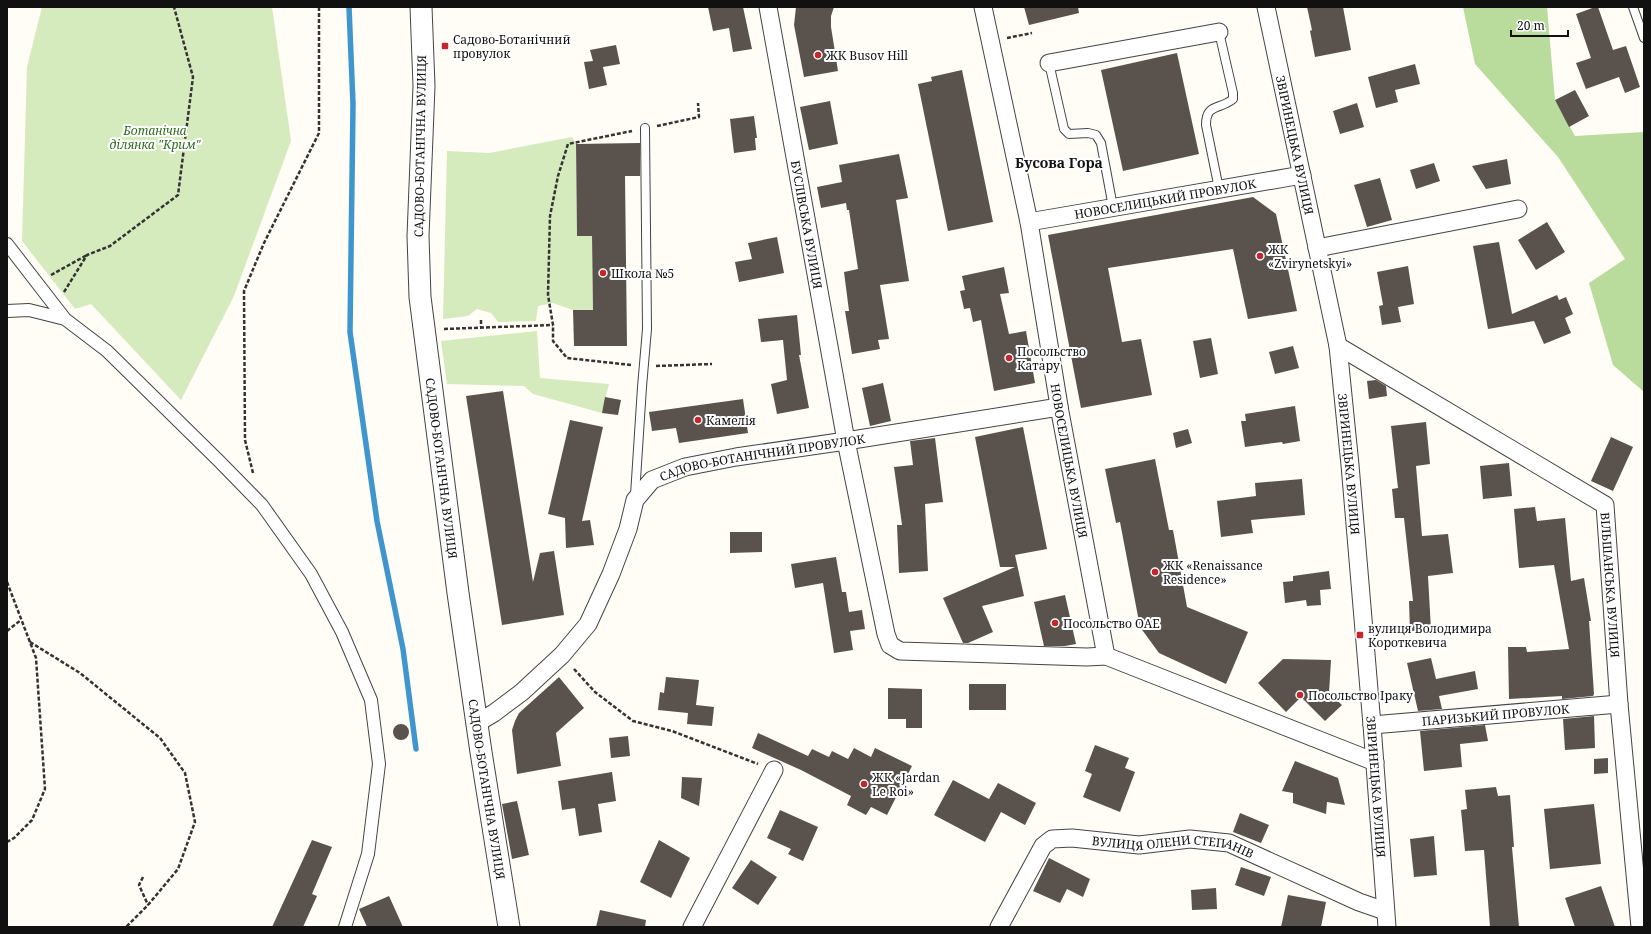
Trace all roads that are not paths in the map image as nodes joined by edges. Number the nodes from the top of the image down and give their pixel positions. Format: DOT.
graph roads {
  1 [pos="420,7"];
  2 [pos="768,7"];
  3 [pos="983,7"];
  4 [pos="1266,7"];
  5 [pos="1633,7"];
  6 [pos="1219,32"];
  7 [pos="1644,38"];
  8 [pos="1049,63"];
  9 [pos="645,128"];
  10 [pos="1302,174"];
  11 [pos="1219,189"];
  12 [pos="1113,207"];
  13 [pos="1518,209"];
  14 [pos="1029,222"];
  15 [pos="7,244"];
  16 [pos="1317,248"];
  17 [pos="7,311"];
  18 [pos="65,319"];
  19 [pos="1338,346"];
  20 [pos="1060,407"];
  21 [pos="846,441"];
  22 [pos="635,500"];
  23 [pos="1106,656"];
  24 [pos="1619,704"];
  25 [pos="477,722"];
  26 [pos="1372,725"];
  27 [pos="1375,762"];
  28 [pos="774,770"];
  29 [pos="1386,919"];
  30 [pos="345,927"];
  31 [pos="509,927"];
  32 [pos="692,927"];
  33 [pos="999,927"];
  34 [pos="1640,927"];
  1 -- 25 [label="street, САДОВО-БОТАНІЧНА ВУЛИЦЯ"];
  2 -- 21 [label="street, БУСЛІВСЬКА ВУЛИЦЯ"];
  3 -- 14 [label="street, НОВОСЕЛИЦЬКА ВУЛИЦЯ"];
  4 -- 10 [label="street, ЗВІРИНЕЦЬКА ВУЛИЦЯ"];
  5 -- 7 [label="lane"];
  6 -- 8 [label="street"];
  6 -- 11 [label="lane"];
  8 -- 12 [label="lane"];
  9 -- 22 [label="lane"];
  10 -- 11 [label="street, НОВОСЕЛИЦЬКИЙ ПРОВУЛОК"];
  10 -- 16 [label="street, ЗВІРИНЕЦЬКА ВУЛИЦЯ"];
  11 -- 12 [label="street, НОВОСЕЛИЦЬКИЙ ПРОВУЛОК"];
  12 -- 14 [label="street, НОВОСЕЛИЦЬКИЙ ПРОВУЛОК"];
  13 -- 16 [label="street"];
  14 -- 20 [label="street, НОВОСЕЛИЦЬКА ВУЛИЦЯ"];
  15 -- 18 [label="street"];
  16 -- 19 [label="street, ЗВІРИНЕЦЬКА ВУЛИЦЯ"];
  17 -- 18 [label="street"];
  18 -- 30 [label="street"];
  19 -- 24 [label="street, ВІЛЬШАНСЬКА ВУЛИЦЯ"];
  19 -- 26 [label="street, ЗВІРИНЕЦЬКА ВУЛИЦЯ"];
  20 -- 21 [label="street, САДОВО-БОТАНІЧНИЙ ПРОВУЛОК"];
  20 -- 23 [label="street, НОВОСЕЛИЦЬКА ВУЛИЦЯ"];
  21 -- 22 [label="street, САДОВО-БОТАНІЧНИЙ ПРОВУЛОК"];
  21 -- 23 [label="street"];
  22 -- 25 [label="street, САДОВО-БОТАНІЧНИЙ ПРОВУЛОК"];
  23 -- 27 [label="street"];
  24 -- 26 [label="street, ПАРИЗЬКИЙ ПРОВУЛОК"];
  24 -- 34 [label="street, ВІЛЬШАНСЬКА ВУЛИЦЯ"];
  25 -- 31 [label="street, САДОВО-БОТАНІЧНА ВУЛИЦЯ"];
  26 -- 27 [label="street, ЗВІРИНЕЦЬКА ВУЛИЦЯ"];
  27 -- 29 [label="street, ЗВІРИНЕЦЬКА ВУЛИЦЯ"];
  28 -- 32 [label="street"];
  29 -- 33 [label="street, ВУЛИЦЯ ОЛЕНИ СТЕПАНІВ"];
}
